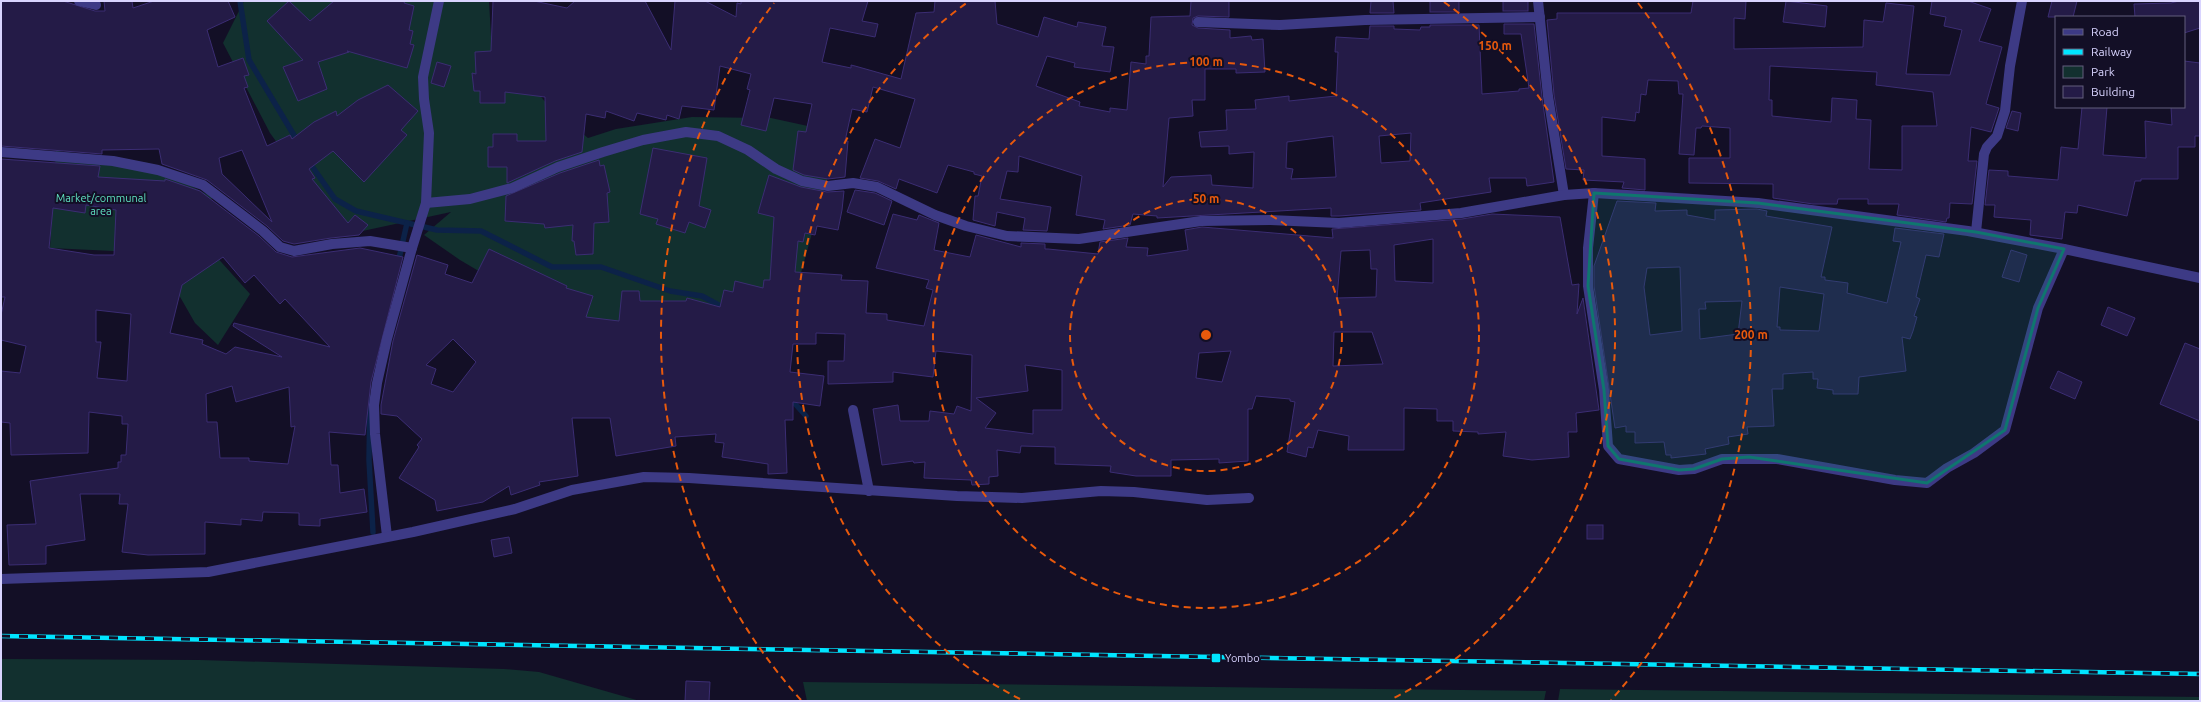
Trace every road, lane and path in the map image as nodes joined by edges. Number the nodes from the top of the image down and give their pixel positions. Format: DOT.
graph roads {
  1 [pos="80,1"];
  2 [pos="439,1"];
  3 [pos="1538,1"];
  4 [pos="2022,1"];
  5 [pos="96,5"];
  6 [pos="1540,17"];
  7 [pos="1198,22"];
  8 [pos="1,152"];
  9 [pos="1594,193"];
  10 [pos="1564,195"];
  11 [pos="426,203"];
  12 [pos="1976,232"];
  13 [pos="412,248"];
  14 [pos="2064,249"];
  15 [pos="2200,278"];
  16 [pos="853,410"];
  17 [pos="869,491"];
  18 [pos="1249,498"];
  19 [pos="387,536"];
  20 [pos="1,579"];
  1 -- 5 [label="street"];
  2 -- 11 [label="street"];
  3 -- 6 [label="street"];
  4 -- 12 [label="street"];
  6 -- 7 [label="street"];
  6 -- 10 [label="street"];
  8 -- 13 [label="street"];
  9 -- 10 [label="street"];
  9 -- 12 [label="street"];
  9 -- 14 [label="street"];
  10 -- 11 [label="street"];
  11 -- 13 [label="street"];
  12 -- 14 [label="street"];
  13 -- 19 [label="street"];
  14 -- 15 [label="street"];
  16 -- 17 [label="street"];
  17 -- 18 [label="street"];
  17 -- 19 [label="street"];
  19 -- 20 [label="street"];
}
